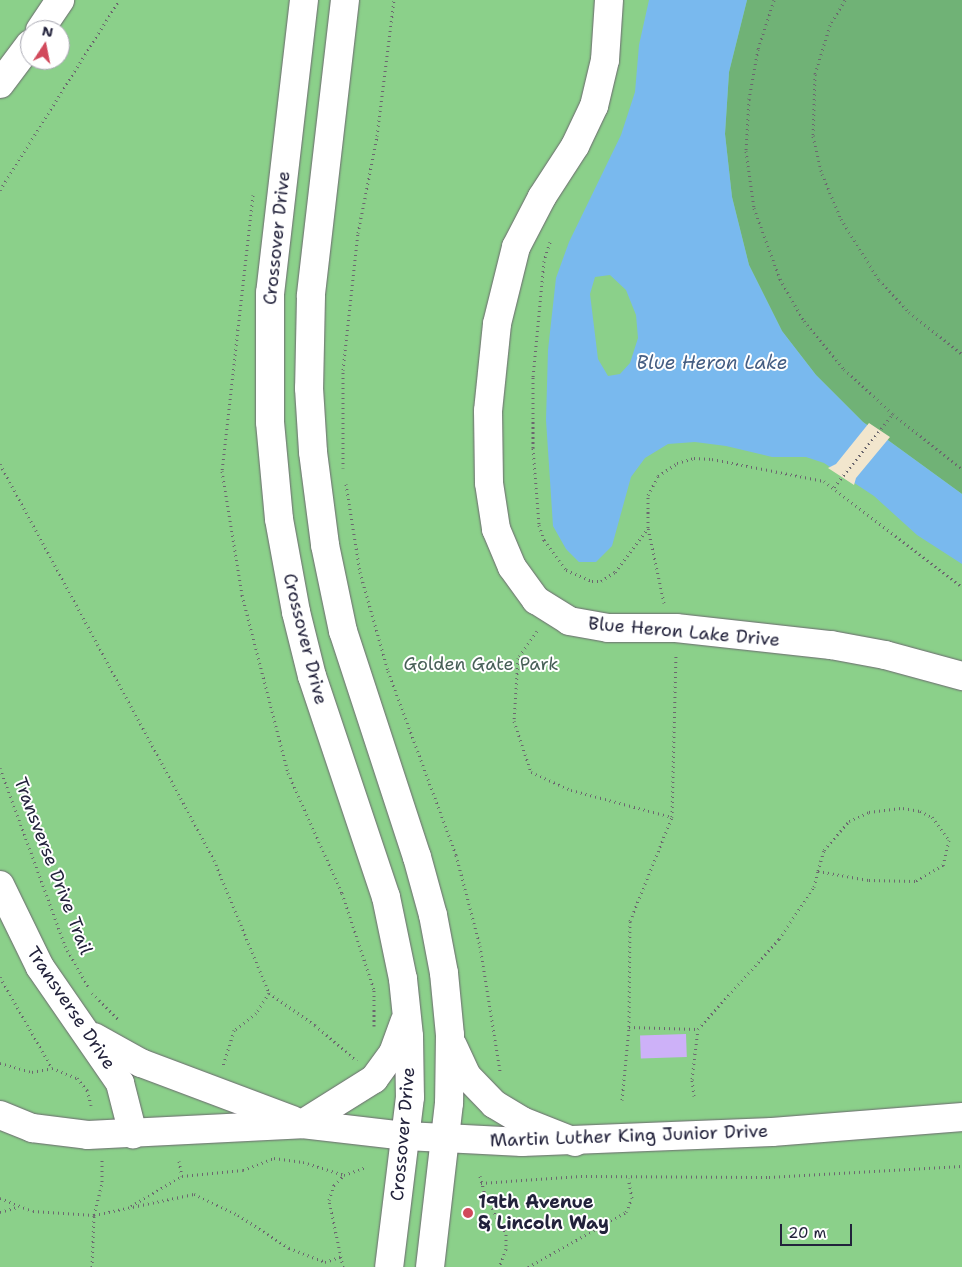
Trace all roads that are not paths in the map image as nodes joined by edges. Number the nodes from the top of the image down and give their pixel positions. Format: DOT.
graph roads {
  1 [pos="60,0"];
  2 [pos="304,0"];
  3 [pos="345,0"];
  4 [pos="610,0"];
  5 [pos="47,20"];
  6 [pos="20,57"];
  7 [pos="0,84"];
  8 [pos="962,676"];
  9 [pos="0,885"];
  10 [pos="407,1006"];
  11 [pos="77,1024"];
  12 [pos="450,1035"];
  13 [pos="0,1115"];
  14 [pos="962,1117"];
  15 [pos="302,1124"];
  16 [pos="133,1134"];
  17 [pos="406,1136"];
  18 [pos="447,1139"];
  19 [pos="575,1142"];
  20 [pos="389,1267"];
  21 [pos="430,1267"];
  1 -- 5 [label="main road"];
  2 -- 10 [label="main road, Crossover Drive"];
  3 -- 12 [label="main road"];
  4 -- 8 [label="main road, Blue Heron Lake Drive"];
  6 -- 7 [label="main road"];
  9 -- 11 [label="main road, Transverse Drive"];
  10 -- 15 [label="main road"];
  10 -- 17 [label="main road, Crossover Drive"];
  11 -- 15 [label="main road"];
  11 -- 16 [label="main road, Transverse Drive"];
  12 -- 18 [label="main road"];
  12 -- 19 [label="main road"];
  13 -- 16 [label="main road, Martin Luther King Junior Drive"];
  14 -- 19 [label="main road, Martin Luther King Junior Drive"];
  15 -- 16 [label="main road, Martin Luther King Junior Drive"];
  15 -- 17 [label="main road, Martin Luther King Junior Drive"];
  17 -- 18 [label="main road, Martin Luther King Junior Drive"];
  17 -- 20 [label="main road, Crossover Drive"];
  18 -- 19 [label="main road, Martin Luther King Junior Drive"];
  18 -- 21 [label="main road"];
}
